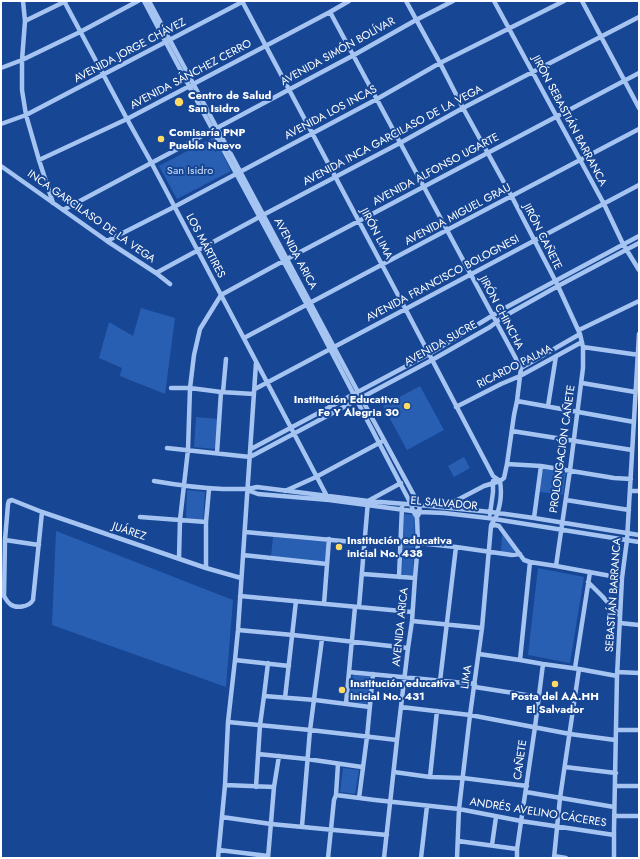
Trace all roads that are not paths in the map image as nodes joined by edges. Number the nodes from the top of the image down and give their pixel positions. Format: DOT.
graph roads {
  1 [pos="23,1"];
  2 [pos="65,1"];
  3 [pos="138,1"];
  4 [pos="144,1"];
  5 [pos="149,1"];
  6 [pos="242,1"];
  7 [pos="349,1"];
  8 [pos="406,1"];
  9 [pos="453,1"];
  10 [pos="494,1"];
  11 [pos="564,1"];
  12 [pos="582,1"];
  13 [pos="330,12"];
  14 [pos="639,16"];
  15 [pos="416,20"];
  16 [pos="25,22"];
  17 [pos="509,29"];
  18 [pos="80,32"];
  19 [pos="601,37"];
  20 [pos="168,41"];
  21 [pos="266,46"];
  22 [pos="354,54"];
  23 [pos="22,60"];
  24 [pos="440,63"];
  25 [pos="1,68"];
  26 [pos="533,72"];
  27 [pos="639,73"];
  28 [pos="104,75"];
  29 [pos="624,81"];
  30 [pos="191,85"];
  31 [pos="288,89"];
  32 [pos="377,99"];
  33 [pos="463,108"];
  34 [pos="639,108"];
  35 [pos="26,115"];
  36 [pos="556,116"];
  37 [pos="127,119"];
  38 [pos="1,124"];
  39 [pos="214,129"];
  40 [pos="639,130"];
  41 [pos="312,134"];
  42 [pos="400,143"];
  43 [pos="487,153"];
  44 [pos="39,160"];
  45 [pos="580,160"];
  46 [pos="151,162"];
  47 [pos="1,166"];
  48 [pos="238,173"];
  49 [pos="336,178"];
  50 [pos="639,185"];
  51 [pos="424,186"];
  52 [pos="512,197"];
  53 [pos="53,203"];
  54 [pos="604,204"];
  55 [pos="174,207"];
  56 [pos="63,210"];
  57 [pos="262,216"];
  58 [pos="358,221"];
  59 [pos="447,230"];
  60 [pos="639,236"];
  61 [pos="107,241"];
  62 [pos="534,241"];
  63 [pos="639,243"];
  64 [pos="623,244"];
  65 [pos="626,250"];
  66 [pos="197,251"];
  67 [pos="285,260"];
  68 [pos="382,265"];
  69 [pos="639,270"];
  70 [pos="156,273"];
  71 [pos="471,275"];
  72 [pos="555,281"];
  73 [pos="170,284"];
  74 [pos="558,286"];
  75 [pos="221,295"];
  76 [pos="639,301"];
  77 [pos="309,304"];
  78 [pos="406,310"];
  79 [pos="492,316"];
  80 [pos="496,322"];
  81 [pos="579,332"];
  82 [pos="639,334"];
  83 [pos="244,338"];
  84 [pos="582,345"];
  85 [pos="332,348"];
  86 [pos="429,354"];
  87 [pos="638,355"];
  88 [pos="556,356"];
  89 [pos="226,359"];
  90 [pos="432,360"];
  91 [pos="256,363"];
  92 [pos="521,368"];
  93 [pos="520,376"];
  94 [pos="267,383"];
  95 [pos="582,383"];
  96 [pos="171,388"];
  97 [pos="190,388"];
  98 [pos="222,392"];
  99 [pos="254,392"];
  100 [pos="635,392"];
  101 [pos="356,393"];
  102 [pos="359,399"];
  103 [pos="517,401"];
  104 [pos="548,406"];
  105 [pos="456,407"];
  106 [pos="578,411"];
  107 [pos="635,420"];
  108 [pos="291,427"];
  109 [pos="512,431"];
  110 [pos="294,434"];
  111 [pos="384,440"];
  112 [pos="574,441"];
  113 [pos="379,442"];
  114 [pos="167,448"];
  115 [pos="251,449"];
  116 [pos="188,450"];
  117 [pos="632,450"];
  118 [pos="217,453"];
  119 [pos="250,457"];
  120 [pos="507,464"];
  121 [pos="541,466"];
  122 [pos="570,470"];
  123 [pos="493,476"];
  124 [pos="316,477"];
  125 [pos="631,479"];
  126 [pos="154,481"];
  127 [pos="500,481"];
  128 [pos="400,483"];
  129 [pos="492,483"];
  130 [pos="184,486"];
  131 [pos="210,489"];
  132 [pos="247,490"];
  133 [pos="284,491"];
  134 [pos="630,491"];
  135 [pos="639,491"];
  136 [pos="326,495"];
  137 [pos="329,500"];
  138 [pos="566,500"];
  139 [pos="367,503"];
  140 [pos="402,503"];
  141 [pos="411,504"];
  142 [pos="419,504"];
  143 [pos="443,507"];
  144 [pos="402,509"];
  145 [pos="629,510"];
  146 [pos="413,511"];
  147 [pos="42,512"];
  148 [pos="420,512"];
  149 [pos="491,512"];
  150 [pos="497,513"];
  151 [pos="140,516"];
  152 [pos="417,517"];
  153 [pos="534,518"];
  154 [pos="180,520"];
  155 [pos="492,521"];
  156 [pos="206,522"];
  157 [pos="562,522"];
  158 [pos="561,530"];
  159 [pos="245,532"];
  160 [pos="627,533"];
  161 [pos="639,535"];
  162 [pos="329,539"];
  163 [pos="5,540"];
  164 [pos="627,540"];
  165 [pos="639,542"];
  166 [pos="364,543"];
  167 [pos="418,543"];
  168 [pos="39,545"];
  169 [pos="456,547"];
  170 [pos="490,552"];
  171 [pos="520,554"];
  172 [pos="243,556"];
  173 [pos="179,558"];
  174 [pos="530,562"];
  175 [pos="327,564"];
  176 [pos="556,566"];
  177 [pos="206,568"];
  178 [pos="590,572"];
  179 [pos="362,574"];
  180 [pos="399,577"];
  181 [pos="241,578"];
  182 [pos="415,578"];
  183 [pos="622,578"];
  184 [pos="588,582"];
  185 [pos="240,596"];
  186 [pos="296,601"];
  187 [pos="324,604"];
  188 [pos="357,607"];
  189 [pos="412,612"];
  190 [pos="620,616"];
  191 [pos="412,621"];
  192 [pos="446,624"];
  193 [pos="620,624"];
  194 [pos="639,624"];
  195 [pos="482,628"];
  196 [pos="238,630"];
  197 [pos="293,635"];
  198 [pos="322,639"];
  199 [pos="352,642"];
  200 [pos="408,648"];
  201 [pos="479,654"];
  202 [pos="235,660"];
  203 [pos="520,660"];
  204 [pos="268,663"];
  205 [pos="543,664"];
  206 [pos="289,666"];
  207 [pos="577,668"];
  208 [pos="349,672"];
  209 [pos="639,673"];
  210 [pos="373,674"];
  211 [pos="617,674"];
  212 [pos="405,677"];
  213 [pos="440,681"];
  214 [pos="475,685"];
  215 [pos="264,696"];
  216 [pos="539,697"];
  217 [pos="285,698"];
  218 [pos="315,700"];
  219 [pos="346,704"];
  220 [pos="370,706"];
  221 [pos="401,707"];
  222 [pos="437,711"];
  223 [pos="470,715"];
  224 [pos="228,722"];
  225 [pos="260,725"];
  226 [pos="536,727"];
  227 [pos="310,730"];
  228 [pos="616,730"];
  229 [pos="639,730"];
  230 [pos="570,734"];
  231 [pos="367,737"];
  232 [pos="397,740"];
  233 [pos="615,740"];
  234 [pos="258,754"];
  235 [pos="279,756"];
  236 [pos="307,759"];
  237 [pos="338,764"];
  238 [pos="362,767"];
  239 [pos="565,767"];
  240 [pos="394,772"];
  241 [pos="616,773"];
  242 [pos="430,777"];
  243 [pos="463,778"];
  244 [pos="225,785"];
  245 [pos="527,786"];
  246 [pos="615,786"];
  247 [pos="639,786"];
  248 [pos="256,787"];
  249 [pos="274,787"];
  250 [pos="526,792"];
  251 [pos="336,795"];
  252 [pos="358,798"];
  253 [pos="560,798"];
  254 [pos="390,801"];
  255 [pos="427,806"];
  256 [pos="614,807"];
  257 [pos="459,809"];
  258 [pos="496,816"];
  259 [pos="614,816"];
  260 [pos="639,816"];
  261 [pos="222,817"];
  262 [pos="521,821"];
  263 [pos="271,824"];
  264 [pos="302,826"];
  265 [pos="558,827"];
  266 [pos="331,830"];
  267 [pos="387,835"];
  268 [pos="614,835"];
  269 [pos="458,841"];
  270 [pos="492,845"];
  271 [pos="517,849"];
  272 [pos="218,850"];
  273 [pos="268,857"];
  274 [pos="554,857"];
  275 [pos="218,858"];
  276 [pos="328,858"];
  277 [pos="384,858"];
  278 [pos="421,858"];
  279 [pos="457,858"];
  280 [pos="517,858"];
  281 [pos="566,858"];
  282 [pos="614,858"];
  1 -- 16 [label="street"];
  2 -- 16 [label="street"];
  2 -- 18 [label="street, LOS MÁRTIRES"];
  3 -- 18 [label="street"];
  4 -- 20 [label="street, AVENIDA ARICA"];
  5 -- 20 [label="street, AVENIDA ARICA"];
  6 -- 20 [label="street, AVENIDA JORGE CHÁVEZ"];
  6 -- 21 [label="street, JIRÓN LIMA"];
  7 -- 13 [label="street, AVENIDA SÁNCHEZ CERRO"];
  8 -- 15 [label="street, JIRÓN CAÑETE"];
  9 -- 15 [label="street, AVENIDA SIMÓN BOLÍVAR"];
  10 -- 17 [label="street, JIRÓN SEBASTIÁN BARRANCA"];
  11 -- 17 [label="street, AVENIDA LOS INCAS"];
  12 -- 19 [label="street"];
  13 -- 21 [label="street, AVENIDA SÁNCHEZ CERRO"];
  13 -- 22 [label="street, JIRÓN CHINCHA"];
  14 -- 19 [label="street, AVENIDA INCA GARCILASO DE LA VEGA"];
  15 -- 22 [label="street, AVENIDA SIMÓN BOLÍVAR"];
  15 -- 24 [label="street, JIRÓN CAÑETE"];
  16 -- 23 [label="street"];
  17 -- 24 [label="street, AVENIDA LOS INCAS"];
  17 -- 26 [label="street, JIRÓN SEBASTIÁN BARRANCA"];
  18 -- 23 [label="street"];
  18 -- 28 [label="street, LOS MÁRTIRES"];
  19 -- 26 [label="street, AVENIDA INCA GARCILASO DE LA VEGA"];
  19 -- 29 [label="street"];
  20 -- 28 [label="street, AVENIDA JORGE CHÁVEZ"];
  20 -- 30 [label="street, AVENIDA ARICA"];
  21 -- 30 [label="street, AVENIDA SÁNCHEZ CERRO"];
  21 -- 31 [label="street, JIRÓN LIMA"];
  22 -- 31 [label="street, AVENIDA SIMÓN BOLÍVAR"];
  22 -- 32 [label="street, JIRÓN CHINCHA"];
  23 -- 25 [label="street"];
  23 -- 35 [label="street"];
  24 -- 32 [label="street, AVENIDA LOS INCAS"];
  24 -- 33 [label="street, JIRÓN CAÑETE"];
  26 -- 33 [label="street, AVENIDA INCA GARCILASO DE LA VEGA"];
  26 -- 36 [label="street, JIRÓN SEBASTIÁN BARRANCA"];
  27 -- 29 [label="street, AVENIDA ALFONSO UGARTE"];
  28 -- 35 [label="street, AVENIDA JORGE CHÁVEZ"];
  28 -- 37 [label="street, LOS MÁRTIRES"];
  29 -- 34 [label="street"];
  29 -- 36 [label="street, AVENIDA ALFONSO UGARTE"];
  30 -- 37 [label="street, AVENIDA SÁNCHEZ CERRO"];
  30 -- 39 [label="street, AVENIDA ARICA"];
  31 -- 39 [label="street, AVENIDA SIMÓN BOLÍVAR"];
  31 -- 41 [label="street, JIRÓN LIMA"];
  32 -- 41 [label="street, AVENIDA LOS INCAS"];
  32 -- 42 [label="street, JIRÓN CHINCHA"];
  33 -- 42 [label="street, AVENIDA INCA GARCILASO DE LA VEGA"];
  33 -- 43 [label="street, JIRÓN CAÑETE"];
  35 -- 38 [label="street, AVENIDA JORGE CHÁVEZ"];
  35 -- 44 [label="street"];
  36 -- 43 [label="street, AVENIDA ALFONSO UGARTE"];
  36 -- 45 [label="street, JIRÓN SEBASTIÁN BARRANCA"];
  37 -- 44 [label="street, AVENIDA SÁNCHEZ CERRO"];
  37 -- 46 [label="street, LOS MÁRTIRES"];
  39 -- 46 [label="street, AVENIDA SIMÓN BOLÍVAR"];
  39 -- 48 [label="street, AVENIDA ARICA"];
  40 -- 45 [label="street, AVENIDA MIGUEL GRAU"];
  41 -- 48 [label="street, AVENIDA LOS INCAS"];
  41 -- 49 [label="street, JIRÓN LIMA"];
  42 -- 49 [label="street, AVENIDA INCA GARCILASO DE LA VEGA"];
  42 -- 51 [label="street, JIRÓN CHINCHA"];
  43 -- 51 [label="street, AVENIDA ALFONSO UGARTE"];
  43 -- 52 [label="street, JIRÓN CAÑETE"];
  44 -- 53 [label="street"];
  45 -- 52 [label="street, AVENIDA MIGUEL GRAU"];
  45 -- 54 [label="street, JIRÓN SEBASTIÁN BARRANCA"];
  46 -- 55 [label="street, LOS MÁRTIRES"];
  46 -- 56 [label="street, AVENIDA SIMÓN BOLÍVAR"];
  47 -- 53 [label="street, INCA GARCILASO DE LA VEGA"];
  48 -- 55 [label="street, AVENIDA LOS INCAS"];
  48 -- 57 [label="street, AVENIDA ARICA"];
  49 -- 57 [label="street, AVENIDA INCA GARCILASO DE LA VEGA"];
  49 -- 58 [label="street, JIRÓN LIMA"];
  50 -- 54 [label="street, AVENIDA FRANCISCO BOLOGNESI"];
  51 -- 58 [label="street, AVENIDA ALFONSO UGARTE"];
  51 -- 59 [label="street, JIRÓN CHINCHA"];
  52 -- 59 [label="street, AVENIDA MIGUEL GRAU"];
  52 -- 62 [label="street, JIRÓN CAÑETE"];
  53 -- 56 [label="street, INCA GARCILASO DE LA VEGA"];
  54 -- 62 [label="street, AVENIDA FRANCISCO BOLOGNESI"];
  54 -- 64 [label="street, JIRÓN SEBASTIÁN BARRANCA"];
  55 -- 61 [label="street, AVENIDA LOS INCAS"];
  55 -- 66 [label="street, LOS MÁRTIRES"];
  56 -- 61 [label="street, INCA GARCILASO DE LA VEGA"];
  57 -- 66 [label="street, AVENIDA INCA GARCILASO DE LA VEGA"];
  57 -- 67 [label="street, AVENIDA ARICA"];
  58 -- 67 [label="street, AVENIDA ALFONSO UGARTE"];
  58 -- 68 [label="street, JIRÓN LIMA"];
  59 -- 68 [label="street, AVENIDA MIGUEL GRAU"];
  59 -- 71 [label="street, JIRÓN CHINCHA"];
  60 -- 64 [label="street, AVENIDA SUCRE"];
  61 -- 70 [label="street, INCA GARCILASO DE LA VEGA"];
  62 -- 71 [label="street, AVENIDA FRANCISCO BOLOGNESI"];
  62 -- 72 [label="street, JIRÓN CAÑETE"];
  63 -- 65 [label="street, AVENIDA SUCRE"];
  64 -- 65 [label="street, JIRÓN SEBASTIÁN BARRANCA"];
  64 -- 72 [label="street, AVENIDA SUCRE"];
  65 -- 69 [label="street"];
  65 -- 74 [label="street, AVENIDA SUCRE"];
  66 -- 70 [label="street, AVENIDA INCA GARCILASO DE LA VEGA"];
  66 -- 75 [label="street, LOS MÁRTIRES"];
  67 -- 75 [label="street, AVENIDA ALFONSO UGARTE"];
  67 -- 77 [label="street, AVENIDA ARICA"];
  68 -- 77 [label="street, AVENIDA MIGUEL GRAU"];
  68 -- 78 [label="street, JIRÓN LIMA"];
  70 -- 73 [label="street, INCA GARCILASO DE LA VEGA"];
  71 -- 78 [label="street, AVENIDA FRANCISCO BOLOGNESI"];
  71 -- 79 [label="street, JIRÓN CHINCHA"];
  72 -- 74 [label="street, JIRÓN CAÑETE"];
  72 -- 79 [label="street, AVENIDA SUCRE"];
  74 -- 80 [label="street, AVENIDA SUCRE"];
  74 -- 81 [label="street, JIRÓN CAÑETE"];
  75 -- 83 [label="street, LOS MÁRTIRES"];
  75 -- 97 [label="street"];
  76 -- 81 [label="street, RICARDO PALMA"];
  77 -- 83 [label="street, AVENIDA MIGUEL GRAU"];
  77 -- 85 [label="street, AVENIDA ARICA"];
  78 -- 85 [label="street, AVENIDA FRANCISCO BOLOGNESI"];
  78 -- 86 [label="street, JIRÓN LIMA"];
  79 -- 80 [label="street, JIRÓN CHINCHA"];
  79 -- 86 [label="street, AVENIDA SUCRE"];
  80 -- 90 [label="street, AVENIDA SUCRE"];
  80 -- 92 [label="street, JIRÓN CHINCHA"];
  81 -- 84 [label="street, PROLONGACIÓN CAÑETE"];
  81 -- 92 [label="street, RICARDO PALMA"];
  82 -- 87 [label="street, SEBASTIÁN BARRANCA"];
  83 -- 91 [label="street, LOS MÁRTIRES"];
  84 -- 87 [label="street"];
  84 -- 88 [label="street, RICARDO PALMA"];
  84 -- 95 [label="street, PROLONGACIÓN CAÑETE"];
  85 -- 94 [label="street, AVENIDA FRANCISCO BOLOGNESI"];
  85 -- 101 [label="street, AVENIDA ARICA"];
  86 -- 90 [label="street, JIRÓN LIMA"];
  86 -- 101 [label="street, AVENIDA SUCRE"];
  87 -- 100 [label="street, SEBASTIÁN BARRANCA"];
  88 -- 93 [label="street, RICARDO PALMA"];
  88 -- 104 [label="street"];
  89 -- 98 [label="street"];
  90 -- 102 [label="street, AVENIDA SUCRE"];
  90 -- 105 [label="street, JIRÓN LIMA"];
  91 -- 94 [label="street, LOS MÁRTIRES"];
  91 -- 99 [label="street"];
  92 -- 93 [label="street"];
  93 -- 103 [label="street"];
  93 -- 105 [label="street, RICARDO PALMA"];
  94 -- 99 [label="street, AVENIDA FRANCISCO BOLOGNESI"];
  94 -- 108 [label="street, LOS MÁRTIRES"];
  95 -- 100 [label="street"];
  95 -- 106 [label="street, PROLONGACIÓN CAÑETE"];
  96 -- 97 [label="street"];
  97 -- 98 [label="street"];
  97 -- 116 [label="street"];
  98 -- 99 [label="street"];
  98 -- 118 [label="street"];
  99 -- 115 [label="street"];
  100 -- 107 [label="street, SEBASTIÁN BARRANCA"];
  101 -- 102 [label="street, AVENIDA ARICA"];
  101 -- 108 [label="street, AVENIDA SUCRE"];
  102 -- 110 [label="street, AVENIDA SUCRE"];
  102 -- 111 [label="street, AVENIDA ARICA"];
  102 -- 113 [label="street, AVENIDA ARICA"];
  103 -- 104 [label="street"];
  103 -- 109 [label="street"];
  104 -- 106 [label="street"];
  105 -- 123 [label="street, JIRÓN LIMA"];
  106 -- 107 [label="street"];
  106 -- 112 [label="street, PROLONGACIÓN CAÑETE"];
  107 -- 117 [label="street, SEBASTIÁN BARRANCA"];
  108 -- 110 [label="street, LOS MÁRTIRES"];
  108 -- 115 [label="street, AVENIDA SUCRE"];
  109 -- 112 [label="street"];
  109 -- 120 [label="street"];
  110 -- 119 [label="street, AVENIDA SUCRE"];
  110 -- 124 [label="street, LOS MÁRTIRES"];
  111 -- 113 [label="street"];
  111 -- 142 [label="street, AVENIDA ARICA"];
  112 -- 117 [label="street"];
  112 -- 122 [label="street, PROLONGACIÓN CAÑETE"];
  113 -- 124 [label="street"];
  113 -- 128 [label="street, AVENIDA ARICA"];
  114 -- 116 [label="street"];
  115 -- 119 [label="street"];
  116 -- 118 [label="street"];
  116 -- 130 [label="street"];
  117 -- 125 [label="street, SEBASTIÁN BARRANCA"];
  118 -- 119 [label="street"];
  119 -- 132 [label="street"];
  120 -- 121 [label="street"];
  120 -- 127 [label="street"];
  121 -- 122 [label="street"];
  121 -- 153 [label="street"];
  122 -- 125 [label="street"];
  122 -- 138 [label="street, PROLONGACIÓN CAÑETE"];
  123 -- 127 [label="street, JIRÓN LIMA"];
  123 -- 129 [label="street"];
  124 -- 133 [label="street"];
  124 -- 136 [label="street, LOS MÁRTIRES"];
  125 -- 134 [label="street, SEBASTIÁN BARRANCA"];
  126 -- 130 [label="street, EL SALVADOR"];
  127 -- 129 [label="street"];
  127 -- 150 [label="street"];
  128 -- 139 [label="street"];
  128 -- 141 [label="street, AVENIDA ARICA"];
  129 -- 143 [label="street"];
  129 -- 149 [label="street"];
  130 -- 131 [label="street, EL SALVADOR"];
  130 -- 154 [label="street"];
  131 -- 132 [label="street, EL SALVADOR"];
  131 -- 156 [label="street"];
  132 -- 133 [label="street, EL SALVADOR"];
  132 -- 137 [label="street, EL SALVADOR"];
  132 -- 159 [label="street"];
  133 -- 136 [label="street, EL SALVADOR"];
  134 -- 135 [label="street"];
  134 -- 145 [label="street, SEBASTIÁN BARRANCA"];
  136 -- 137 [label="street, LOS MÁRTIRES"];
  136 -- 139 [label="street, EL SALVADOR"];
  137 -- 139 [label="street, EL SALVADOR"];
  138 -- 145 [label="street"];
  138 -- 157 [label="street, PROLONGACIÓN CAÑETE"];
  139 -- 140 [label="street, EL SALVADOR"];
  139 -- 144 [label="street, EL SALVADOR"];
  139 -- 166 [label="street"];
  140 -- 141 [label="street, EL SALVADOR"];
  140 -- 144 [label="street"];
  141 -- 142 [label="street, EL SALVADOR"];
  141 -- 146 [label="street, AVENIDA ARICA"];
  142 -- 143 [label="street, EL SALVADOR"];
  142 -- 148 [label="street, AVENIDA ARICA"];
  143 -- 149 [label="street, EL SALVADOR"];
  144 -- 146 [label="street, EL SALVADOR"];
  144 -- 180 [label="street"];
  145 -- 160 [label="street, SEBASTIÁN BARRANCA"];
  146 -- 148 [label="street, EL SALVADOR"];
  146 -- 152 [label="street, AVENIDA ARICA"];
  147 -- 163 [label="street, JUÁREZ"];
  147 -- 168 [label="street"];
  147 -- 173 [label="street, JUÁREZ"];
  148 -- 152 [label="street"];
  148 -- 155 [label="street, EL SALVADOR"];
  149 -- 150 [label="street, EL SALVADOR"];
  149 -- 155 [label="street"];
  150 -- 153 [label="street, EL SALVADOR"];
  150 -- 155 [label="street"];
  151 -- 154 [label="street"];
  152 -- 167 [label="street, AVENIDA ARICA"];
  153 -- 157 [label="street, EL SALVADOR"];
  154 -- 156 [label="street"];
  154 -- 173 [label="street"];
  155 -- 158 [label="street, EL SALVADOR"];
  155 -- 170 [label="street, LIMA"];
  155 -- 171 [label="street"];
  156 -- 177 [label="street"];
  157 -- 158 [label="street, PROLONGACIÓN CAÑETE"];
  157 -- 160 [label="street, EL SALVADOR"];
  158 -- 164 [label="street, EL SALVADOR"];
  158 -- 176 [label="street, PROLONGACIÓN CAÑETE"];
  159 -- 162 [label="street"];
  159 -- 172 [label="street"];
  160 -- 161 [label="street, EL SALVADOR"];
  160 -- 164 [label="street, SEBASTIÁN BARRANCA"];
  162 -- 166 [label="street"];
  162 -- 175 [label="street"];
  163 -- 168 [label="street"];
  163 -- 168 [label="street"];
  164 -- 165 [label="street, EL SALVADOR"];
  164 -- 183 [label="street, SEBASTIÁN BARRANCA"];
  166 -- 179 [label="street"];
  167 -- 169 [label="street"];
  167 -- 182 [label="street, AVENIDA ARICA"];
  169 -- 170 [label="street"];
  169 -- 192 [label="street"];
  170 -- 171 [label="street"];
  170 -- 195 [label="street, LIMA"];
  171 -- 174 [label="street"];
  172 -- 175 [label="street"];
  172 -- 181 [label="street"];
  173 -- 177 [label="street, JUÁREZ"];
  174 -- 176 [label="street"];
  174 -- 203 [label="street"];
  175 -- 187 [label="street"];
  176 -- 178 [label="street"];
  177 -- 181 [label="street, JUÁREZ"];
  178 -- 183 [label="street"];
  178 -- 184 [label="street"];
  179 -- 180 [label="street"];
  179 -- 188 [label="street"];
  180 -- 182 [label="street"];
  181 -- 185 [label="street"];
  182 -- 189 [label="street, AVENIDA ARICA"];
  183 -- 190 [label="street, SEBASTIÁN BARRANCA"];
  184 -- 190 [label="street"];
  184 -- 207 [label="street"];
  185 -- 186 [label="street"];
  185 -- 196 [label="street"];
  186 -- 187 [label="street"];
  186 -- 197 [label="street"];
  187 -- 188 [label="street"];
  188 -- 189 [label="street"];
  188 -- 199 [label="street"];
  189 -- 191 [label="street, AVENIDA ARICA"];
  190 -- 193 [label="street, SEBASTIÁN BARRANCA"];
  191 -- 192 [label="street"];
  191 -- 200 [label="street, AVENIDA ARICA"];
  192 -- 195 [label="street"];
  192 -- 213 [label="street"];
  193 -- 194 [label="street"];
  193 -- 211 [label="street, SEBASTIÁN BARRANCA"];
  195 -- 201 [label="street, LIMA"];
  196 -- 197 [label="street"];
  196 -- 202 [label="street"];
  197 -- 198 [label="street"];
  197 -- 206 [label="street"];
  198 -- 199 [label="street"];
  198 -- 218 [label="street"];
  199 -- 200 [label="street"];
  199 -- 208 [label="street"];
  200 -- 212 [label="street, AVENIDA ARICA"];
  201 -- 203 [label="street"];
  201 -- 214 [label="street, LIMA"];
  202 -- 204 [label="street"];
  202 -- 224 [label="street"];
  203 -- 205 [label="street"];
  204 -- 206 [label="street"];
  204 -- 215 [label="street"];
  205 -- 207 [label="street"];
  205 -- 216 [label="street, CAÑETE"];
  206 -- 217 [label="street"];
  207 -- 211 [label="street"];
  207 -- 230 [label="street"];
  208 -- 210 [label="street"];
  208 -- 219 [label="street"];
  209 -- 211 [label="street"];
  210 -- 212 [label="street"];
  210 -- 220 [label="street"];
  211 -- 228 [label="street, SEBASTIÁN BARRANCA"];
  212 -- 213 [label="street"];
  212 -- 221 [label="street, AVENIDA ARICA"];
  213 -- 214 [label="street"];
  214 -- 216 [label="street"];
  214 -- 223 [label="street, LIMA"];
  215 -- 217 [label="street"];
  215 -- 225 [label="street"];
  216 -- 226 [label="street, CAÑETE"];
  217 -- 218 [label="street"];
  218 -- 219 [label="street"];
  218 -- 227 [label="street"];
  219 -- 220 [label="street"];
  220 -- 231 [label="street"];
  221 -- 222 [label="street"];
  221 -- 232 [label="street, AVENIDA ARICA"];
  222 -- 223 [label="street"];
  222 -- 242 [label="street"];
  223 -- 226 [label="street"];
  223 -- 243 [label="street, LIMA"];
  224 -- 225 [label="street"];
  224 -- 244 [label="street"];
  225 -- 227 [label="street"];
  225 -- 234 [label="street"];
  226 -- 230 [label="street"];
  226 -- 245 [label="street, CAÑETE"];
  227 -- 231 [label="street"];
  227 -- 236 [label="street"];
  228 -- 229 [label="street"];
  228 -- 233 [label="street, SEBASTIÁN BARRANCA"];
  230 -- 233 [label="street"];
  230 -- 239 [label="street"];
  231 -- 232 [label="street"];
  231 -- 238 [label="street"];
  232 -- 240 [label="street, AVENIDA ARICA"];
  233 -- 241 [label="street, SEBASTIÁN BARRANCA"];
  234 -- 235 [label="street"];
  234 -- 248 [label="street"];
  235 -- 236 [label="street"];
  235 -- 249 [label="street"];
  236 -- 237 [label="street"];
  236 -- 264 [label="street"];
  237 -- 238 [label="street"];
  237 -- 251 [label="street"];
  238 -- 252 [label="street"];
  239 -- 241 [label="street"];
  239 -- 253 [label="street"];
  240 -- 242 [label="street"];
  240 -- 254 [label="street, AVENIDA ARICA"];
  241 -- 246 [label="street, SEBASTIÁN BARRANCA"];
  242 -- 243 [label="street"];
  243 -- 245 [label="street"];
  243 -- 257 [label="street, LIMA"];
  244 -- 248 [label="street"];
  244 -- 261 [label="street"];
  245 -- 250 [label="street, CAÑETE"];
  246 -- 247 [label="street"];
  246 -- 256 [label="street, SEBASTIÁN BARRANCA"];
  248 -- 249 [label="street"];
  249 -- 263 [label="street"];
  250 -- 253 [label="street"];
  250 -- 262 [label="street, CAÑETE"];
  251 -- 252 [label="street, ANDRÉS AVELINO CÁCERES"];
  251 -- 266 [label="street"];
  252 -- 254 [label="street, ANDRÉS AVELINO CÁCERES"];
  253 -- 256 [label="street"];
  253 -- 265 [label="street"];
  254 -- 255 [label="street, ANDRÉS AVELINO CÁCERES"];
  254 -- 267 [label="street, AVENIDA ARICA"];
  255 -- 257 [label="street, ANDRÉS AVELINO CÁCERES"];
  255 -- 278 [label="street"];
  256 -- 259 [label="street, SEBASTIÁN BARRANCA"];
  257 -- 258 [label="street, ANDRÉS AVELINO CÁCERES"];
  257 -- 269 [label="street, LIMA"];
  258 -- 262 [label="street, ANDRÉS AVELINO CÁCERES"];
  258 -- 270 [label="street"];
  259 -- 260 [label="street"];
  259 -- 268 [label="street, SEBASTIÁN BARRANCA"];
  261 -- 263 [label="street"];
  261 -- 272 [label="street"];
  262 -- 265 [label="street, ANDRÉS AVELINO CÁCERES"];
  262 -- 271 [label="street, CAÑETE"];
  263 -- 264 [label="street"];
  263 -- 273 [label="street"];
  264 -- 266 [label="street"];
  265 -- 268 [label="street, ANDRÉS AVELINO CÁCERES"];
  265 -- 274 [label="street"];
  266 -- 267 [label="street"];
  266 -- 276 [label="street"];
  267 -- 277 [label="street, AVENIDA ARICA"];
  268 -- 282 [label="street, SEBASTIÁN BARRANCA"];
  269 -- 270 [label="street"];
  269 -- 279 [label="street, LIMA"];
  270 -- 271 [label="street"];
  271 -- 280 [label="street, CAÑETE"];
  272 -- 273 [label="street"];
  272 -- 275 [label="street"];
  274 -- 281 [label="street"];
}
